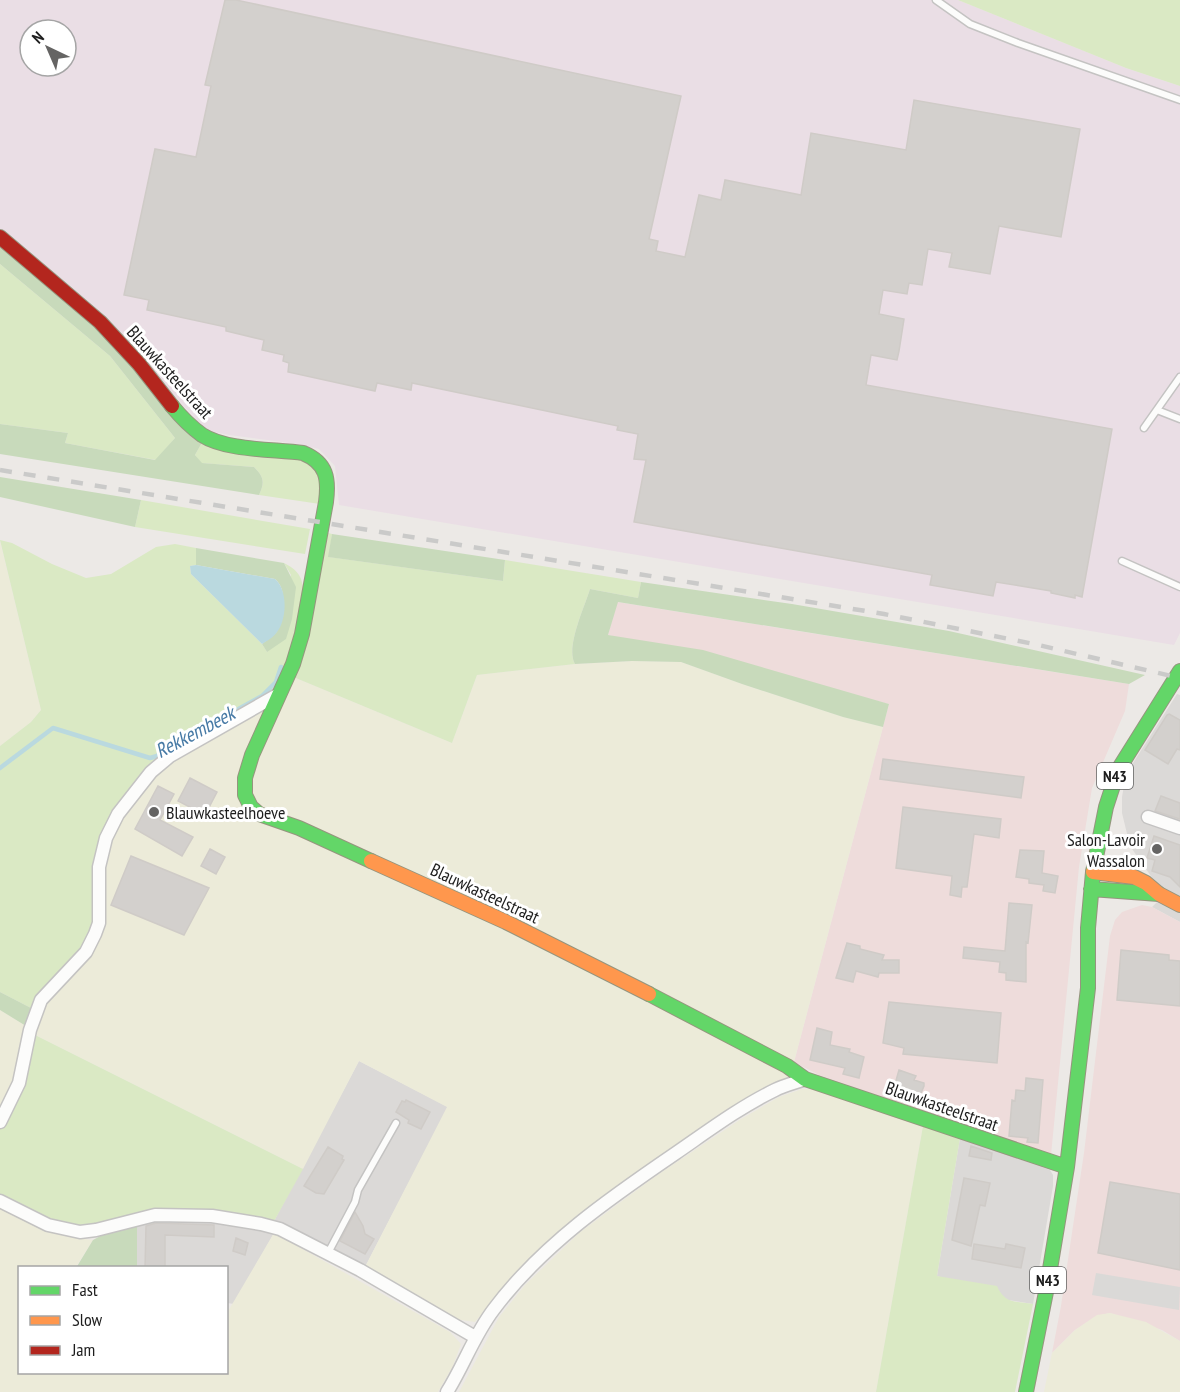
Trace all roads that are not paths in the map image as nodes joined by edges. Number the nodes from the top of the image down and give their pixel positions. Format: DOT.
graph roads {
  1 [pos="936,0"];
  2 [pos="1180,100"];
  3 [pos="0,237"];
  4 [pos="1180,377"];
  5 [pos="1157,410"];
  6 [pos="1180,419"];
  7 [pos="1144,428"];
  8 [pos="1122,561"];
  9 [pos="1180,586"];
  10 [pos="1178,674"];
  11 [pos="279,694"];
  12 [pos="1148,817"];
  13 [pos="1180,828"];
  14 [pos="1093,872"];
  15 [pos="1091,889"];
  16 [pos="1159,894"];
  17 [pos="1180,905"];
  18 [pos="805,1079"];
  19 [pos="0,1122"];
  20 [pos="396,1123"];
  21 [pos="1067,1167"];
  22 [pos="0,1201"];
  23 [pos="328,1253"];
  24 [pos="475,1336"];
  25 [pos="447,1392"];
  26 [pos="1026,1392"];
  1 -- 2 [label="lane"];
  3 -- 11 [label="street, Blauwkasteelstraat"];
  4 -- 5 [label="lane"];
  5 -- 6 [label="lane"];
  5 -- 7 [label="lane"];
  8 -- 9 [label="lane"];
  10 -- 14 [label="street, N43"];
  11 -- 18 [label="street, Blauwkasteelstraat"];
  11 -- 19 [label="street"];
  12 -- 13 [label="street"];
  14 -- 15 [label="street, N43"];
  14 -- 16 [label="street"];
  15 -- 16 [label="street"];
  15 -- 21 [label="street, N43"];
  16 -- 17 [label="street"];
  18 -- 21 [label="street, Blauwkasteelstraat"];
  18 -- 24 [label="street"];
  20 -- 23 [label="lane"];
  21 -- 26 [label="street, N43"];
  22 -- 23 [label="street"];
  23 -- 24 [label="street"];
  24 -- 25 [label="street"];
}
